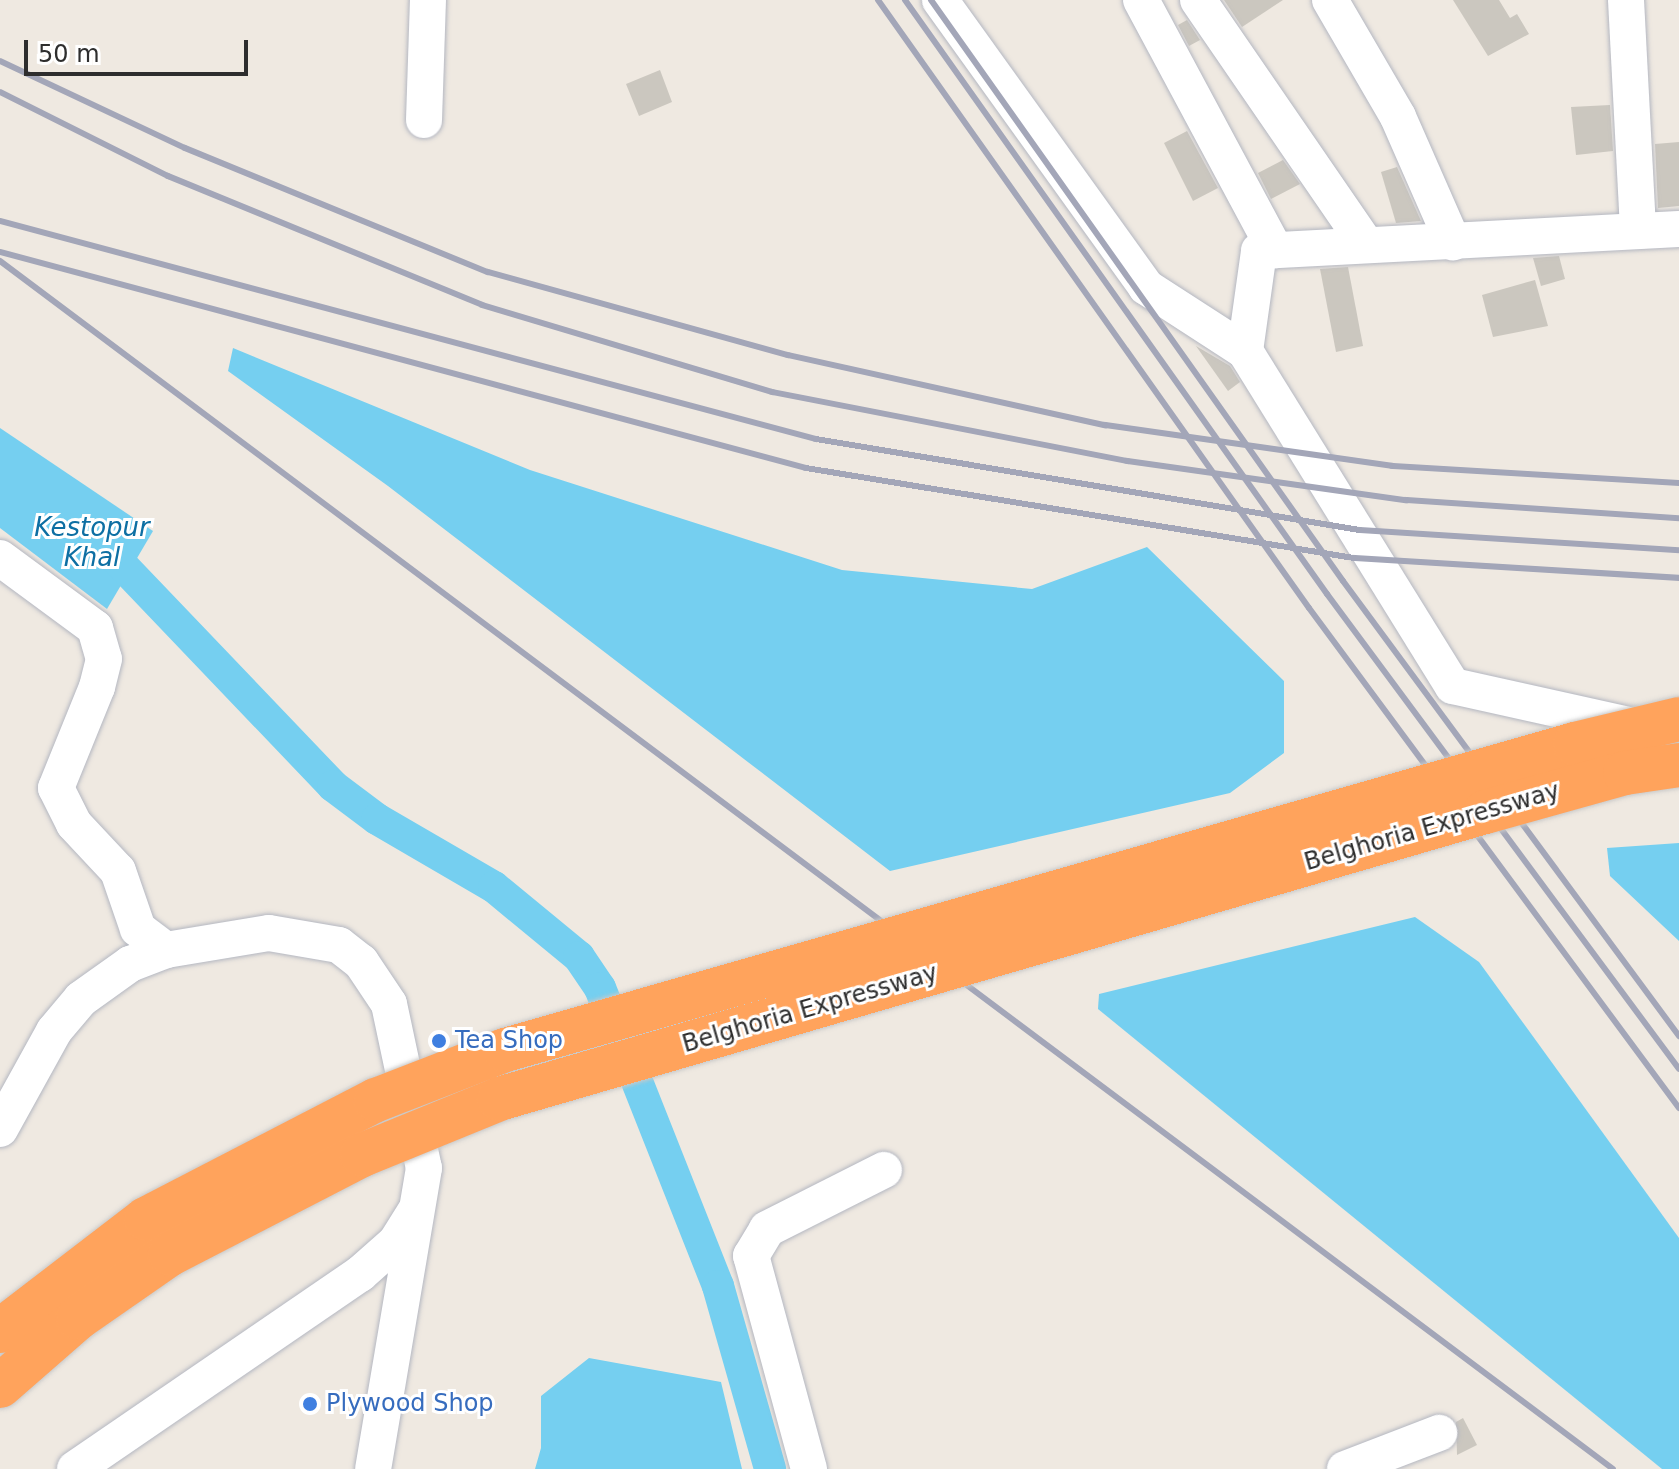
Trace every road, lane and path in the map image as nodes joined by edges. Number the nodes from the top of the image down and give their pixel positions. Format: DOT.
graph roads {
  1 [pos="428,0"];
  2 [pos="940,0"];
  3 [pos="1141,0"];
  4 [pos="1198,0"];
  5 [pos="1330,0"];
  6 [pos="1626,0"];
  7 [pos="424,120"];
  8 [pos="1679,229"];
  9 [pos="1638,231"];
  10 [pos="1453,242"];
  11 [pos="1366,244"];
  12 [pos="1275,250"];
  13 [pos="1245,351"];
  14 [pos="0,558"];
  15 [pos="1679,719"];
  16 [pos="1679,736"];
  17 [pos="1679,765"];
  18 [pos="166,950"];
  19 [pos="0,1129"];
  20 [pos="884,1170"];
  21 [pos="421,1200"];
  22 [pos="0,1331"];
  23 [pos="0,1386"];
  24 [pos="1439,1433"];
  25 [pos="75,1469"];
  26 [pos="373,1469"];
  27 [pos="809,1469"];
  28 [pos="1345,1469"];
  1 -- 7 [label="street"];
  2 -- 13 [label="street"];
  3 -- 12 [label="street"];
  4 -- 11 [label="street"];
  5 -- 10 [label="street"];
  6 -- 9 [label="street"];
  8 -- 9 [label="street"];
  9 -- 10 [label="street"];
  10 -- 11 [label="street"];
  11 -- 12 [label="street"];
  12 -- 13 [label="street"];
  13 -- 16 [label="street"];
  14 -- 18 [label="street"];
  15 -- 22 [label="highway, Belghoria Expressway, bridge"];
  17 -- 23 [label="highway, Belghoria Expressway, bridge"];
  18 -- 19 [label="street"];
  18 -- 21 [label="street"];
  20 -- 27 [label="street"];
  21 -- 25 [label="street"];
  21 -- 26 [label="street"];
  24 -- 28 [label="street"];
}
